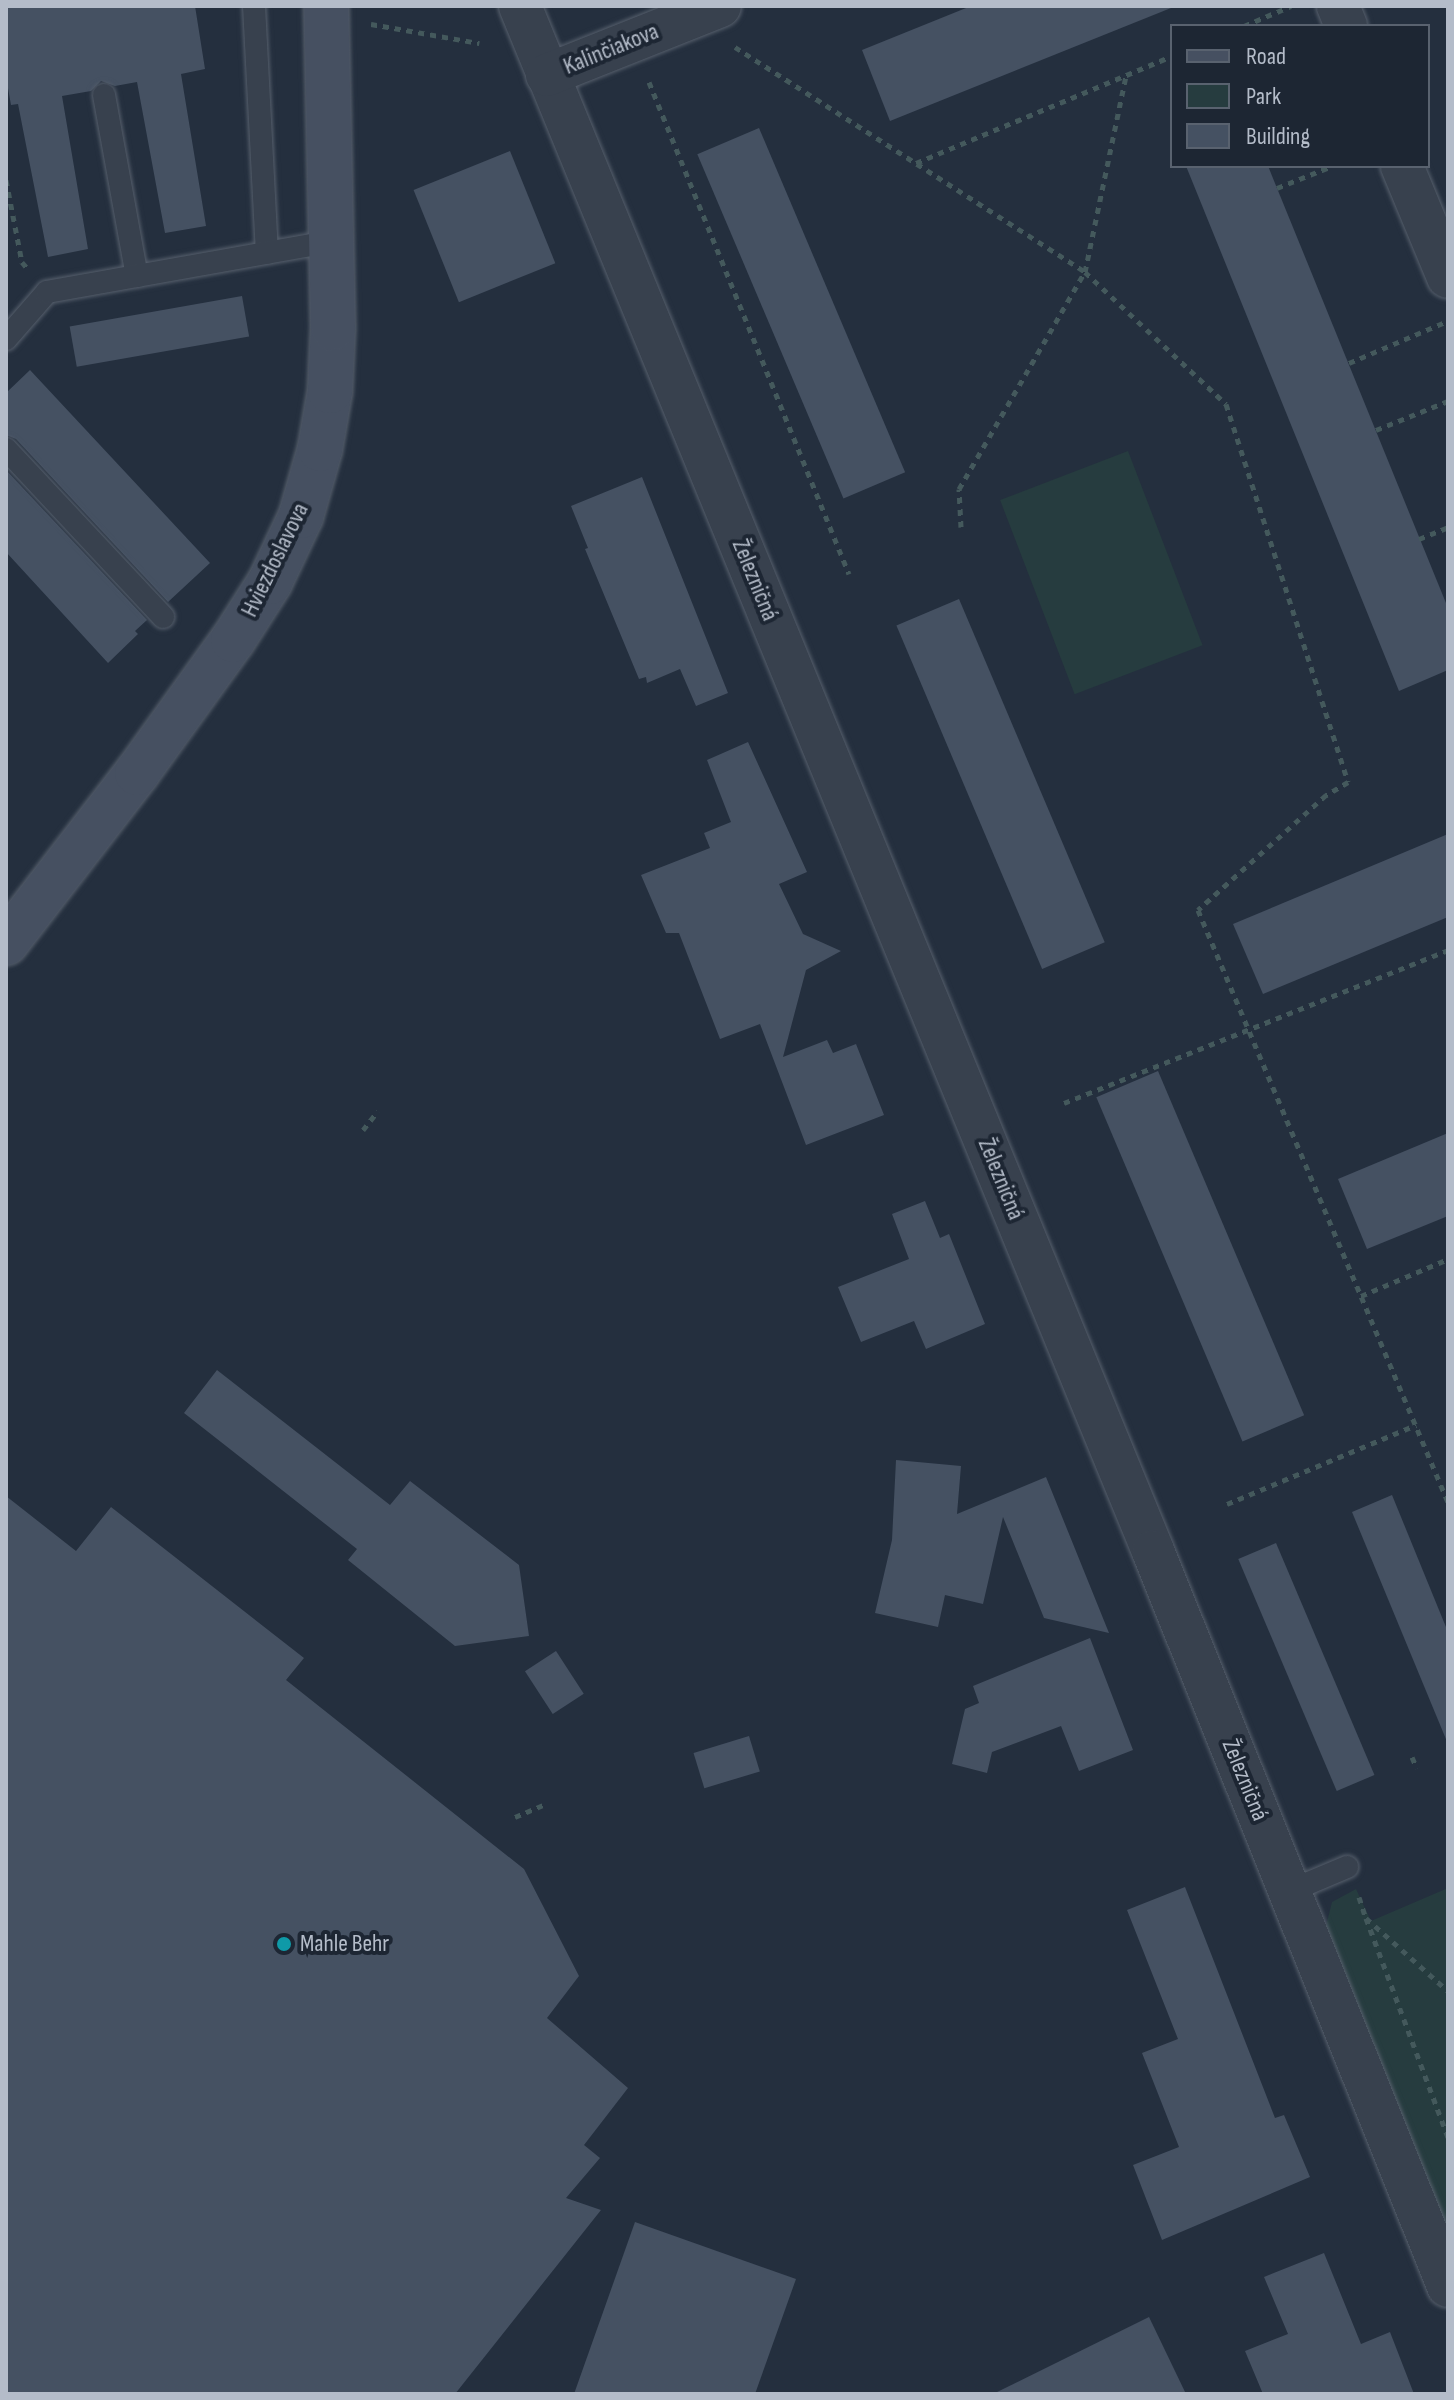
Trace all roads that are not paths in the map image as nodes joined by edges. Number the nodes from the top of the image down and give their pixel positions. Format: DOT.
graph roads {
  1 [pos="254,6"];
  2 [pos="520,6"];
  3 [pos="705,12"];
  4 [pos="326,15"];
  5 [pos="547,75"];
  6 [pos="104,95"];
  7 [pos="1403,168"];
  8 [pos="332,241"];
  9 [pos="267,253"];
  10 [pos="137,276"];
  11 [pos="1448,277"];
  12 [pos="6,339"];
  13 [pos="6,449"];
  14 [pos="163,617"];
  15 [pos="6,943"];
  16 [pos="1347,1867"];
  17 [pos="1290,1891"];
  18 [pos="1448,2286"];
  1 -- 9 [label="lane"];
  2 -- 5 [label="street"];
  3 -- 5 [label="street, Kalinčiakova"];
  4 -- 8 [label="main road, Hviezdoslavova"];
  5 -- 17 [label="street, Železničná"];
  6 -- 10 [label="lane"];
  7 -- 11 [label="street"];
  8 -- 9 [label="lane"];
  8 -- 15 [label="main road, Hviezdoslavova"];
  9 -- 10 [label="lane"];
  10 -- 12 [label="lane"];
  13 -- 14 [label="lane"];
  16 -- 17 [label="lane"];
  17 -- 18 [label="street, Železničná"];
}
